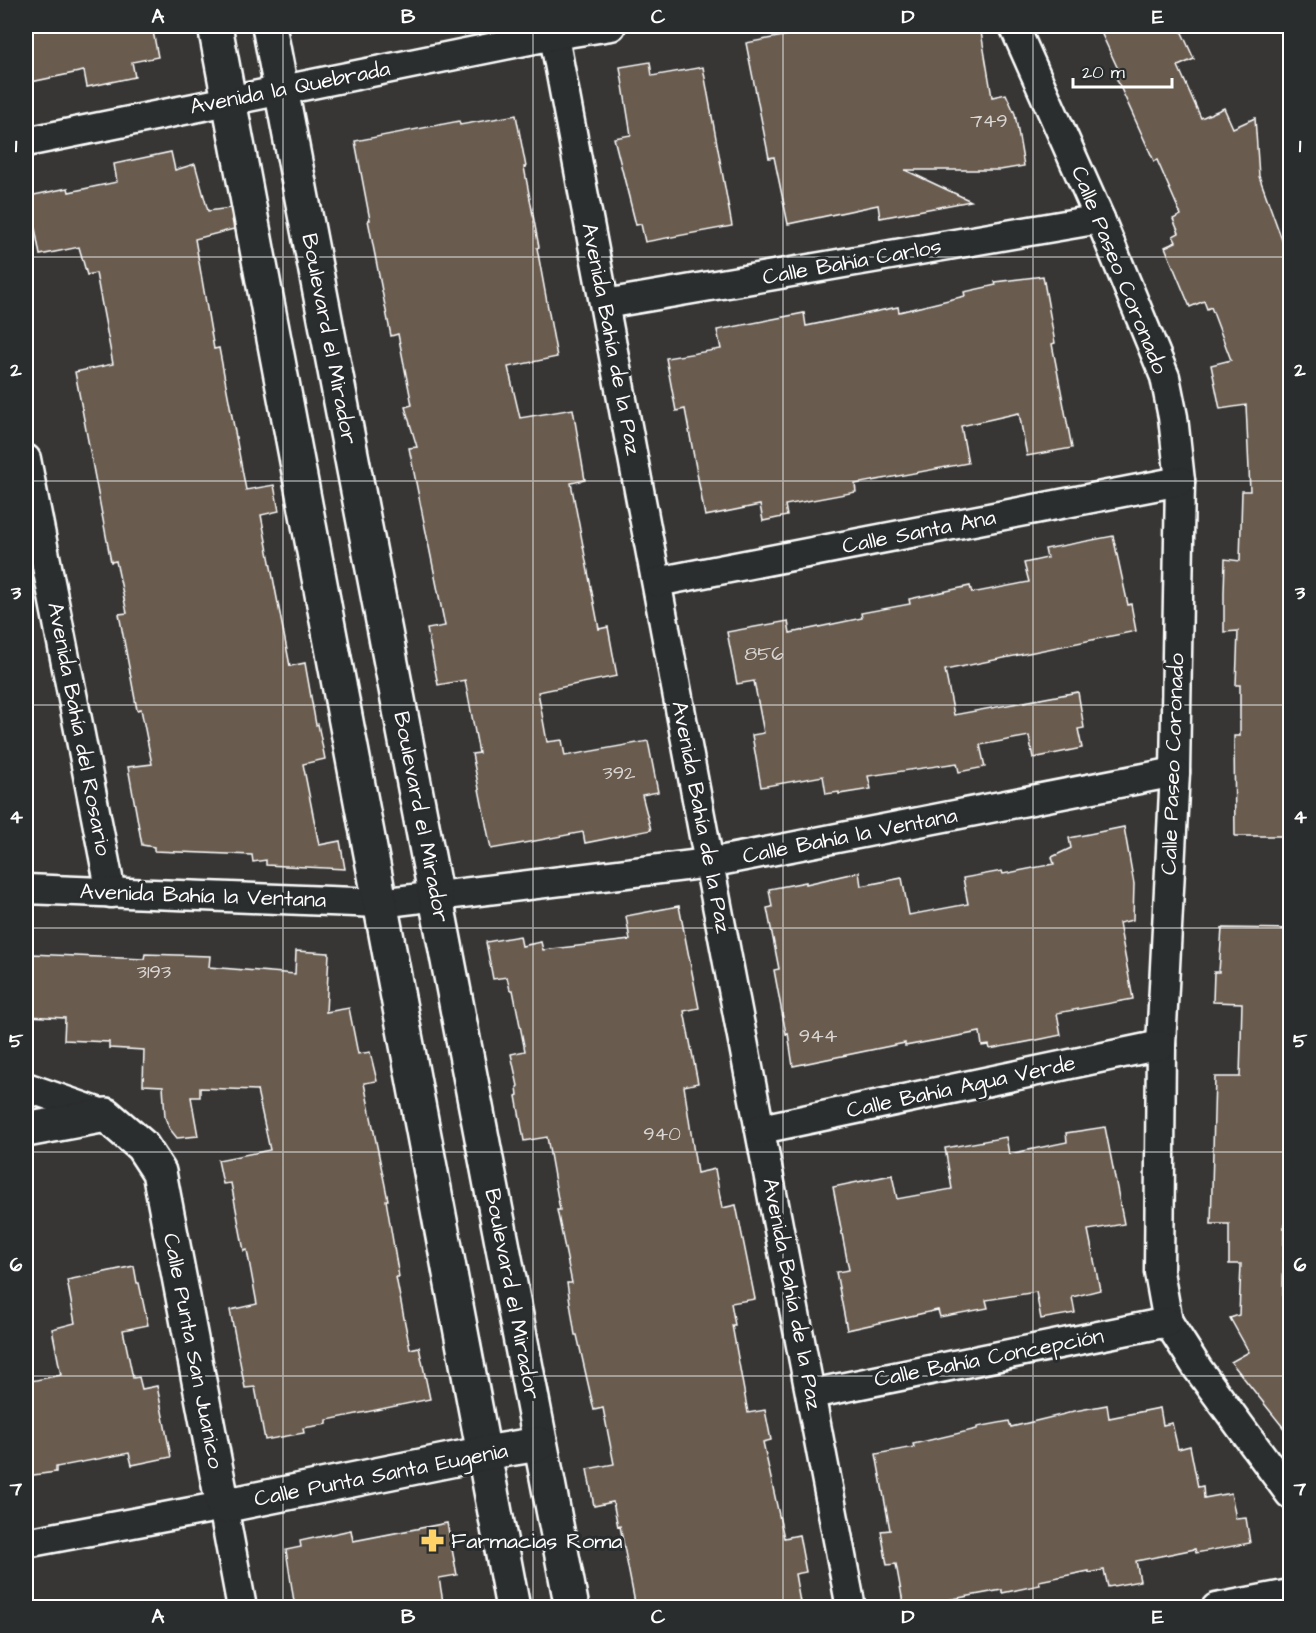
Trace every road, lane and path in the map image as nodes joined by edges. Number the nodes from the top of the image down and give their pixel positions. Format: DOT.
graph roads {
  1 [pos="214,26"];
  2 [pos="270,26"];
  3 [pos="611,26"];
  4 [pos="1014,26"];
  5 [pos="553,30"];
  6 [pos="281,90"];
  7 [pos="229,100"];
  8 [pos="26,142"];
  9 [pos="1100,219"];
  10 [pos="605,304"];
  11 [pos="26,459"];
  12 [pos="1180,481"];
  13 [pos="657,582"];
  14 [pos="1175,772"];
  15 [pos="709,863"];
  16 [pos="26,889"];
  17 [pos="111,893"];
  18 [pos="436,896"];
  19 [pos="380,903"];
  20 [pos="1161,1045"];
  21 [pos="26,1087"];
  22 [pos="106,1115"];
  23 [pos="760,1129"];
  24 [pos="26,1131"];
  25 [pos="1168,1322"];
  26 [pos="811,1394"];
  27 [pos="539,1444"];
  28 [pos="485,1453"];
  29 [pos="1290,1494"];
  30 [pos="222,1506"];
  31 [pos="26,1543"];
  32 [pos="1290,1594"];
  33 [pos="242,1608"];
  34 [pos="513,1608"];
  35 [pos="572,1608"];
  36 [pos="851,1608"];
  37 [pos="1216,1608"];
  1 -- 7 [label="main road"];
  2 -- 6 [label="main road, Boulevard el Mirador"];
  3 -- 5 [label="street, Avenida la Quebrada"];
  4 -- 9 [label="street, Calle Paseo Coronado"];
  5 -- 6 [label="street, Avenida la Quebrada"];
  5 -- 10 [label="street, Avenida Bahía de la Paz"];
  6 -- 7 [label="street, Avenida la Quebrada"];
  6 -- 18 [label="main road, Boulevard el Mirador"];
  7 -- 8 [label="street, Avenida la Quebrada"];
  7 -- 19 [label="main road"];
  9 -- 10 [label="street, Calle Bahía Carlos"];
  9 -- 12 [label="street, Calle Paseo Coronado"];
  10 -- 13 [label="street, Avenida Bahía de la Paz"];
  11 -- 17 [label="street, Avenida Bahía del Rosario"];
  12 -- 13 [label="street, Calle Santa Ana"];
  12 -- 14 [label="street, Calle Paseo Coronado"];
  13 -- 15 [label="street, Avenida Bahía de la Paz"];
  14 -- 15 [label="street, Calle Bahía la Ventana"];
  14 -- 20 [label="street, Calle Paseo Coronado"];
  15 -- 18 [label="street, Calle Bahía la Ventana"];
  15 -- 23 [label="street, Avenida Bahía de la Paz"];
  16 -- 17 [label="street, Avenida Bahía la Ventana"];
  17 -- 19 [label="street, Avenida Bahía la Ventana"];
  18 -- 19 [label="street, Calle Bahía la Ventana"];
  18 -- 27 [label="main road, Boulevard el Mirador"];
  19 -- 28 [label="main road"];
  20 -- 23 [label="street, Calle Bahía Agua Verde"];
  20 -- 25 [label="street, Calle Paseo Coronado"];
  21 -- 22 [label="street"];
  22 -- 24 [label="main road"];
  22 -- 30 [label="main road, Calle Punta San Juanico"];
  23 -- 26 [label="street, Avenida Bahía de la Paz"];
  25 -- 26 [label="street, Calle Bahía Concepción"];
  25 -- 29 [label="street, Calle Paseo Coronado"];
  26 -- 36 [label="street, Avenida Bahía de la Paz"];
  27 -- 28 [label="main road, Calle Punta Santa Eugenia"];
  27 -- 35 [label="main road, Boulevard el Mirador"];
  28 -- 30 [label="main road, Calle Punta Santa Eugenia"];
  28 -- 34 [label="main road"];
  30 -- 31 [label="street"];
  30 -- 33 [label="street, Calle Punta San Juanico"];
  32 -- 37 [label="street"];
}
